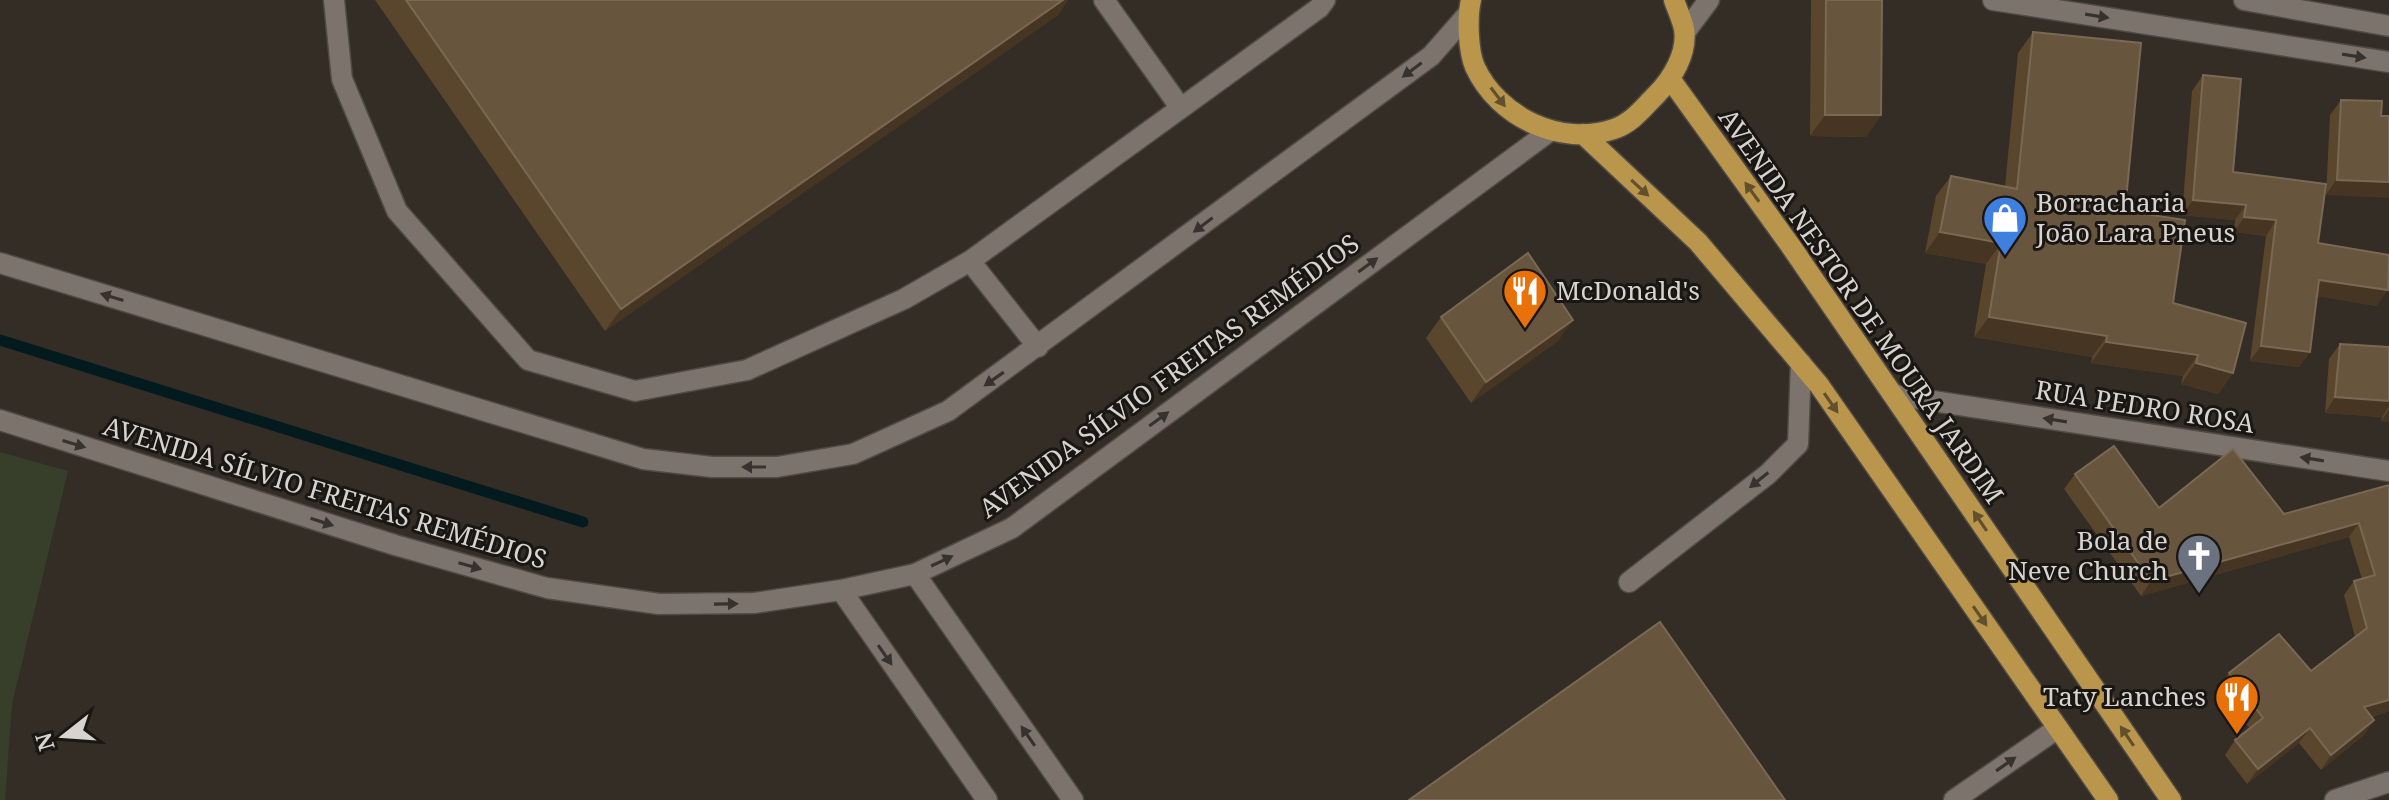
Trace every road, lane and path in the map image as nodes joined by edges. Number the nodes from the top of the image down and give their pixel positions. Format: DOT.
graph roads {
  1 [pos="334,0"];
  2 [pos="1104,0"];
  3 [pos="1325,0"];
  4 [pos="1674,0"];
  5 [pos="1709,0"];
  6 [pos="1993,0"];
  7 [pos="2244,0"];
  8 [pos="1469,8"];
  9 [pos="2389,26"];
  10 [pos="1685,32"];
  11 [pos="2389,62"];
  12 [pos="1671,80"];
  13 [pos="1180,107"];
  14 [pos="1550,131"];
  15 [pos="1583,134"];
  16 [pos="970,261"];
  17 [pos="0,263"];
  18 [pos="1038,347"];
  19 [pos="1801,363"];
  20 [pos="1894,395"];
  21 [pos="0,420"];
  22 [pos="2389,471"];
  23 [pos="915,574"];
  24 [pos="1629,582"];
  25 [pos="841,590"];
  26 [pos="2058,728"];
  27 [pos="2389,782"];
  28 [pos="987,800"];
  29 [pos="1073,800"];
  30 [pos="1954,800"];
  31 [pos="2108,800"];
  32 [pos="2171,800"];
  33 [pos="2335,800"];
  1 -- 16 [label="street"];
  2 -- 13 [label="street"];
  3 -- 13 [label="street"];
  4 -- 10 [label="main road"];
  5 -- 10 [label="street"];
  6 -- 11 [label="street, one-way"];
  7 -- 9 [label="street"];
  8 -- 14 [label="main road, one-way"];
  8 -- 18 [label="street, one-way"];
  10 -- 12 [label="main road"];
  12 -- 15 [label="main road"];
  20 -- 12 [label="main road, AVENIDA NESTOR DE MOURA JARDIM, one-way"];
  13 -- 16 [label="street"];
  14 -- 15 [label="main road"];
  23 -- 14 [label="street, AVENIDA SÍLVIO FREITAS REMÉDIOS, one-way"];
  15 -- 19 [label="main road, one-way"];
  16 -- 18 [label="street"];
  18 -- 17 [label="street, one-way"];
  19 -- 24 [label="street, one-way"];
  19 -- 26 [label="main road, one-way"];
  22 -- 20 [label="street, RUA PEDRO ROSA, one-way"];
  32 -- 20 [label="main road, AVENIDA NESTOR DE MOURA JARDIM, one-way"];
  21 -- 25 [label="street, AVENIDA SÍLVIO FREITAS REMÉDIOS, one-way"];
  23 -- 25 [label="street, AVENIDA SÍLVIO FREITAS REMÉDIOS"];
  29 -- 23 [label="street, one-way"];
  25 -- 28 [label="street, one-way"];
  30 -- 26 [label="street, one-way"];
  26 -- 31 [label="main road"];
  27 -- 33 [label="street"];
}
